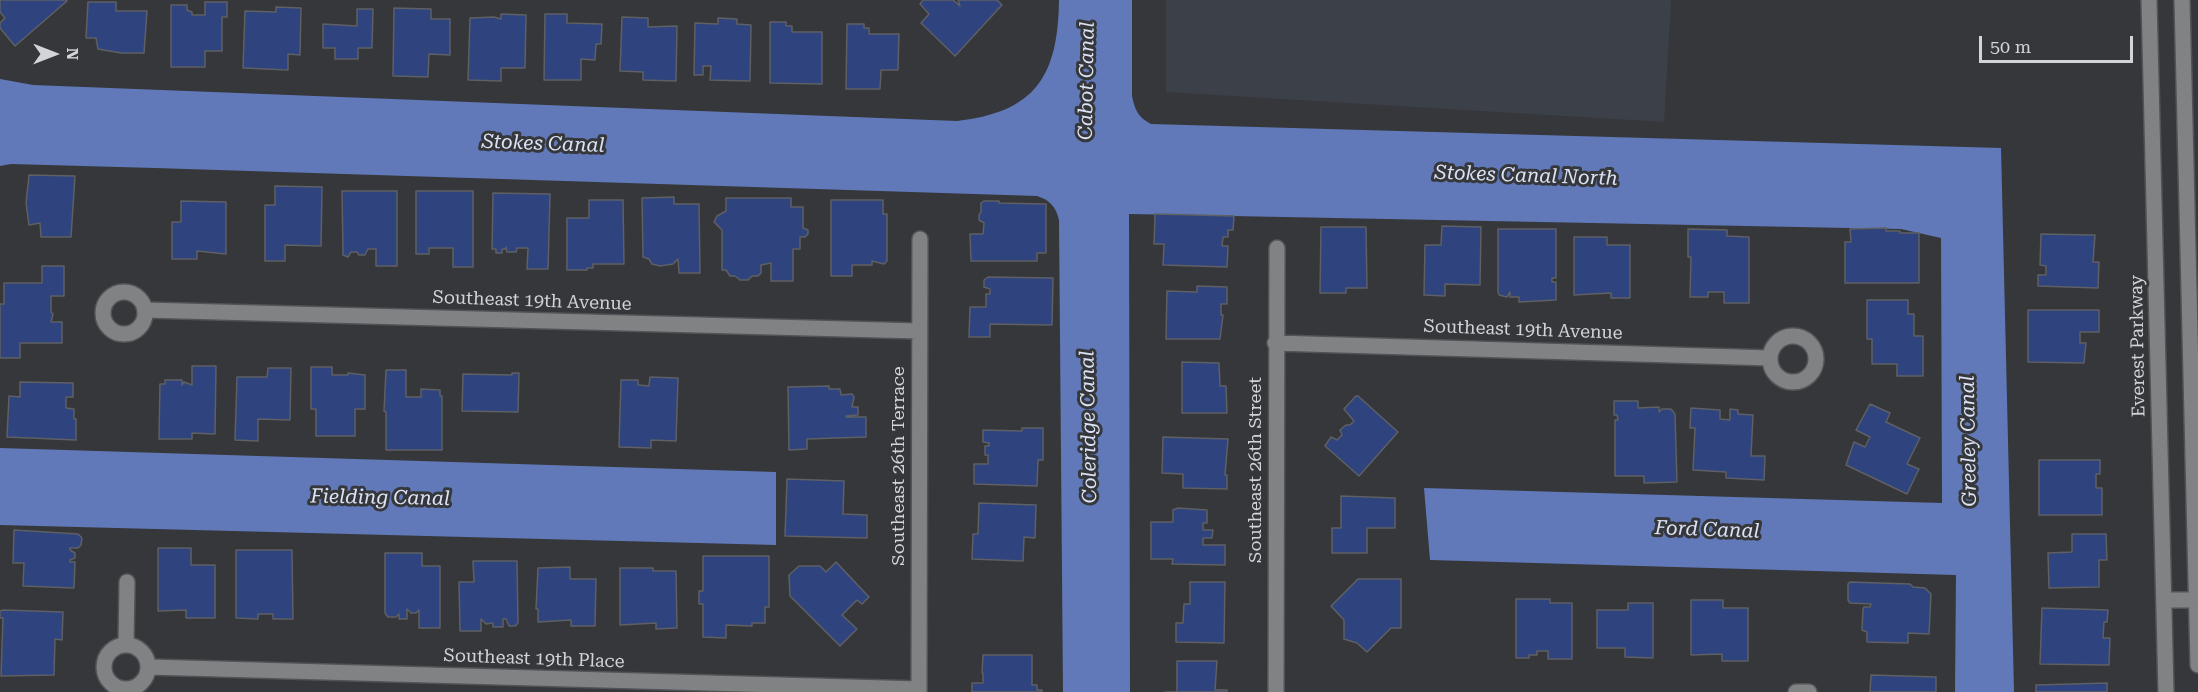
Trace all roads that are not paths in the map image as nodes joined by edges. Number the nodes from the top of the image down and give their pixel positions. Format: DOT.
graph roads {
  1 [pos="2149,0"];
  2 [pos="2182,0"];
  3 [pos="920,239"];
  4 [pos="1276,248"];
  5 [pos="145,310"];
  6 [pos="918,331"];
  7 [pos="1275,344"];
  8 [pos="1770,358"];
  9 [pos="127,582"];
  10 [pos="2164,600"];
  11 [pos="2196,600"];
  12 [pos="126,645"];
  13 [pos="2198,665"];
  14 [pos="148,667"];
  15 [pos="919,690"];
  16 [pos="1276,692"];
  17 [pos="1796,692"];
  18 [pos="1809,692"];
  19 [pos="2166,692"];
  1 -- 10 [label="street, Everest Parkway"];
  2 -- 11 [label="street"];
  3 -- 6 [label="street, Southeast 26th Terrace"];
  4 -- 7 [label="street, Southeast 26th Street"];
  5 -- 6 [label="street, Southeast 19th Avenue"];
  6 -- 15 [label="street, Southeast 26th Terrace"];
  7 -- 8 [label="street, Southeast 19th Avenue"];
  7 -- 16 [label="street, Southeast 26th Street"];
  9 -- 12 [label="street"];
  10 -- 11 [label="street"];
  10 -- 19 [label="street, Everest Parkway"];
  11 -- 13 [label="street"];
  12 -- 14 [label="street"];
  12 -- 14 [label="street"];
  14 -- 15 [label="street, Southeast 19th Place"];
  17 -- 18 [label="street"];
}
